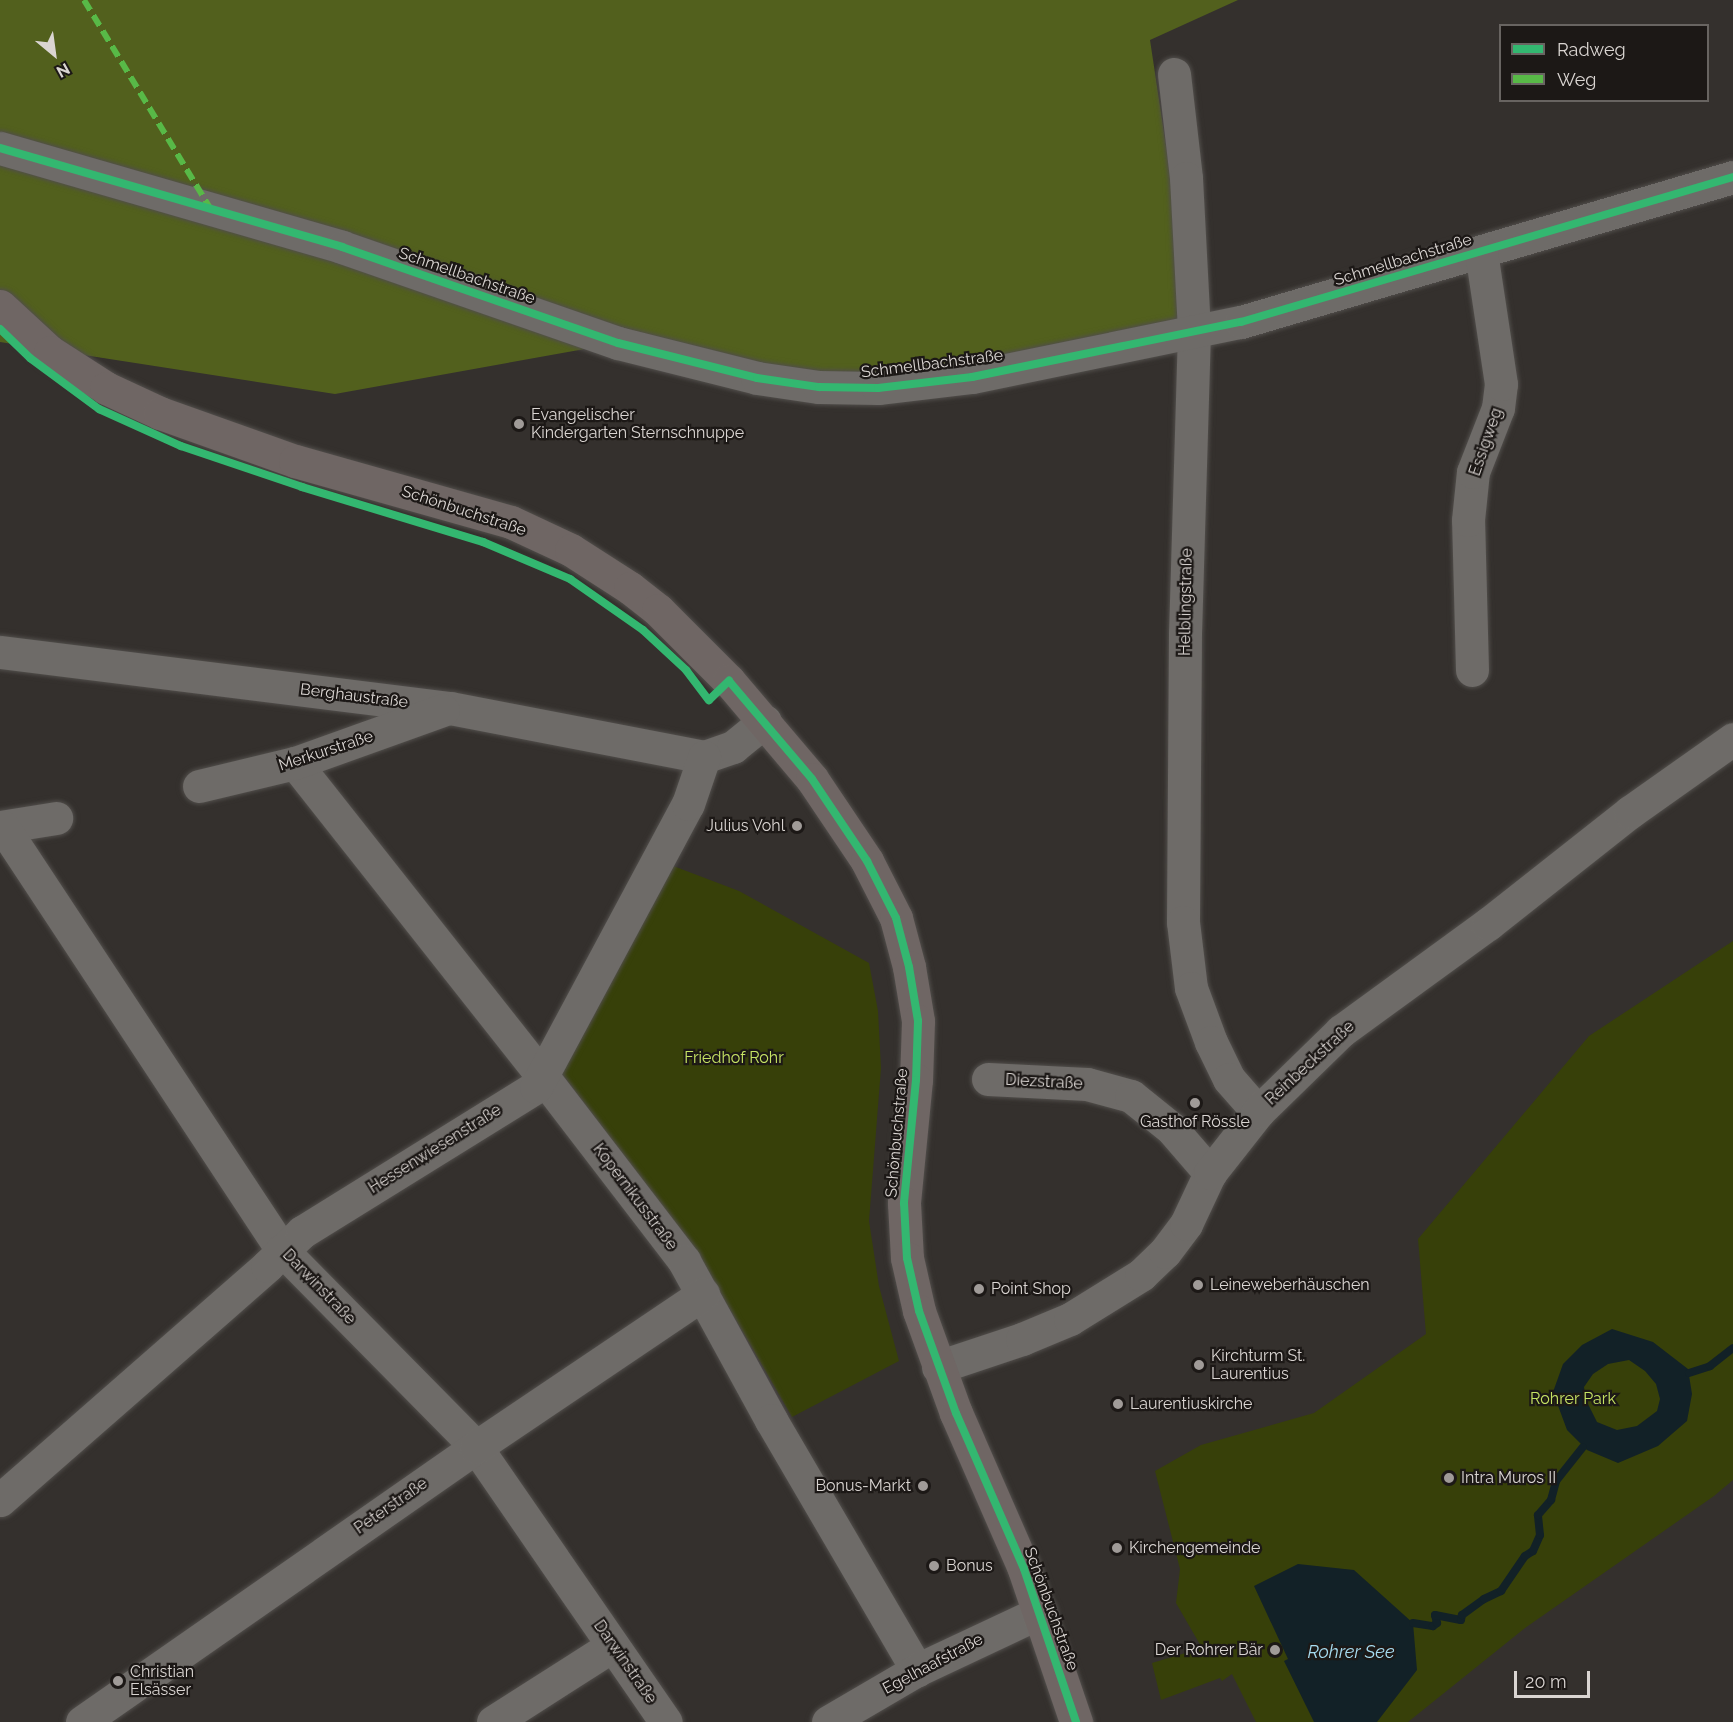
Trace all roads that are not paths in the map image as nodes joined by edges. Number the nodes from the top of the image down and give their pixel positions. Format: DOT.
graph roads {
  1 [pos="1174,74"];
  2 [pos="0,148"];
  3 [pos="1733,177"];
  4 [pos="1481,251"];
  5 [pos="0,306"];
  6 [pos="1194,331"];
  7 [pos="0,652"];
  8 [pos="1472,670"];
  9 [pos="450,708"];
  10 [pos="765,721"];
  11 [pos="1733,739"];
  12 [pos="704,757"];
  13 [pos="295,763"];
  14 [pos="199,786"];
  15 [pos="56,818"];
  16 [pos="1,827"];
  17 [pos="543,1077"];
  18 [pos="988,1079"];
  19 [pos="1258,1112"];
  20 [pos="1210,1173"];
  21 [pos="282,1250"];
  22 [pos="704,1294"];
  23 [pos="938,1367"];
  24 [pos="476,1447"];
  25 [pos="2,1495"];
  26 [pos="1040,1612"];
  27 [pos="612,1646"];
  28 [pos="917,1670"];
  29 [pos="82,1722"];
  30 [pos="493,1722"];
  31 [pos="666,1722"];
  32 [pos="828,1722"];
  33 [pos="1076,1722"];
  1 -- 6 [label="street, Helblingstraße"];
  2 -- 6 [label="street, Schmellbachstraße"];
  3 -- 4 [label="street, Schmellbachstraße"];
  4 -- 6 [label="street, Schmellbachstraße"];
  4 -- 8 [label="street, Essigweg"];
  5 -- 10 [label="main road, Schönbuchstraße"];
  6 -- 19 [label="street, Helblingstraße"];
  7 -- 9 [label="street, Berghaustraße"];
  9 -- 12 [label="street, Berghaustraße"];
  9 -- 13 [label="street, Merkurstraße"];
  10 -- 12 [label="street"];
  10 -- 23 [label="main road, Schönbuchstraße"];
  11 -- 19 [label="street, Reinbeckstraße"];
  12 -- 17 [label="street, Hessenwiesenstraße"];
  13 -- 14 [label="street, Merkurstraße"];
  13 -- 17 [label="street, Kopernikusstraße"];
  15 -- 16 [label="street"];
  16 -- 21 [label="street, Darwinstraße"];
  17 -- 21 [label="street, Hessenwiesenstraße"];
  17 -- 22 [label="street, Kopernikusstraße"];
  18 -- 20 [label="street, Diezstraße"];
  19 -- 20 [label="street, Reinbeckstraße"];
  20 -- 23 [label="street, Reinbeckstraße"];
  21 -- 24 [label="street, Darwinstraße"];
  21 -- 25 [label="street, Hessenwiesenstraße"];
  22 -- 24 [label="street, Peterstraße"];
  22 -- 28 [label="street, Kopernikusstraße"];
  23 -- 26 [label="main road, Schönbuchstraße"];
  24 -- 27 [label="street, Darwinstraße"];
  24 -- 29 [label="street, Peterstraße"];
  26 -- 28 [label="street, Egelhaafstraße"];
  26 -- 33 [label="main road, Schönbuchstraße"];
  27 -- 30 [label="street"];
  27 -- 31 [label="street, Darwinstraße"];
  28 -- 32 [label="street, Egelhaafstraße"];
}
